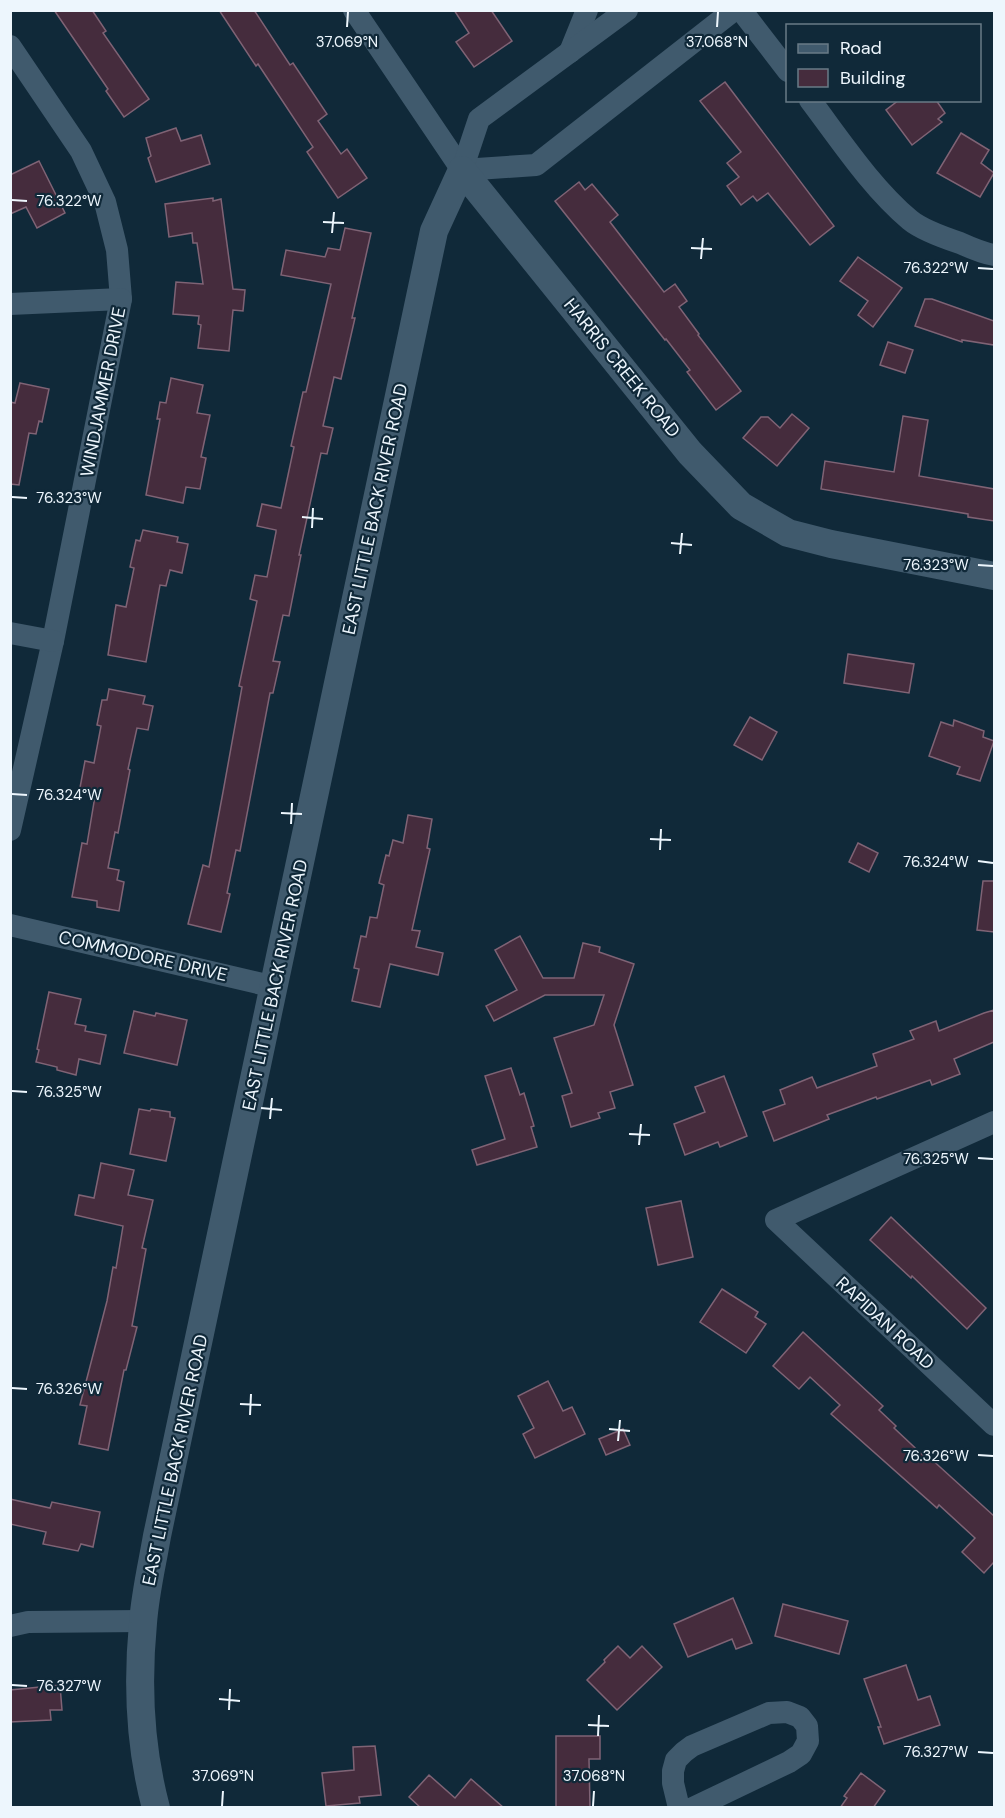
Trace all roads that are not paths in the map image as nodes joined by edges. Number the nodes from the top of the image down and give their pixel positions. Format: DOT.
graph roads {
  1 [pos="354,10"];
  2 [pos="587,10"];
  3 [pos="627,10"];
  4 [pos="734,10"];
  5 [pos="741,10"];
  6 [pos="10,46"];
  7 [pos="570,52"];
  8 [pos="786,68"];
  9 [pos="812,102"];
  10 [pos="462,170"];
  11 [pos="994,255"];
  12 [pos="121,299"];
  13 [pos="10,304"];
  14 [pos="994,576"];
  15 [pos="10,633"];
  16 [pos="53,641"];
  17 [pos="10,830"];
  18 [pos="10,924"];
  19 [pos="275,987"];
  20 [pos="994,1122"];
  21 [pos="994,1425"];
  22 [pos="143,1621"];
  23 [pos="10,1626"];
  24 [pos="156,1808"];
  25 [pos="680,1808"];
  26 [pos="693,1808"];
  1 -- 10 [label="street, HARRIS CREEK ROAD"];
  2 -- 7 [label="street"];
  3 -- 7 [label="street, EAST LITTLE BACK RIVER ROAD"];
  4 -- 10 [label="street"];
  5 -- 8 [label="street"];
  6 -- 12 [label="street, WINDJAMMER DRIVE"];
  7 -- 10 [label="street, EAST LITTLE BACK RIVER ROAD"];
  9 -- 11 [label="street"];
  10 -- 14 [label="street, HARRIS CREEK ROAD"];
  10 -- 19 [label="street, EAST LITTLE BACK RIVER ROAD"];
  12 -- 13 [label="street"];
  12 -- 16 [label="street, WINDJAMMER DRIVE"];
  15 -- 16 [label="street"];
  16 -- 17 [label="street, WINDJAMMER DRIVE"];
  18 -- 19 [label="street, COMMODORE DRIVE"];
  19 -- 22 [label="street, EAST LITTLE BACK RIVER ROAD"];
  20 -- 21 [label="street, RAPIDAN ROAD"];
  22 -- 23 [label="street"];
  22 -- 24 [label="street, EAST LITTLE BACK RIVER ROAD"];
  25 -- 26 [label="street"];
}
